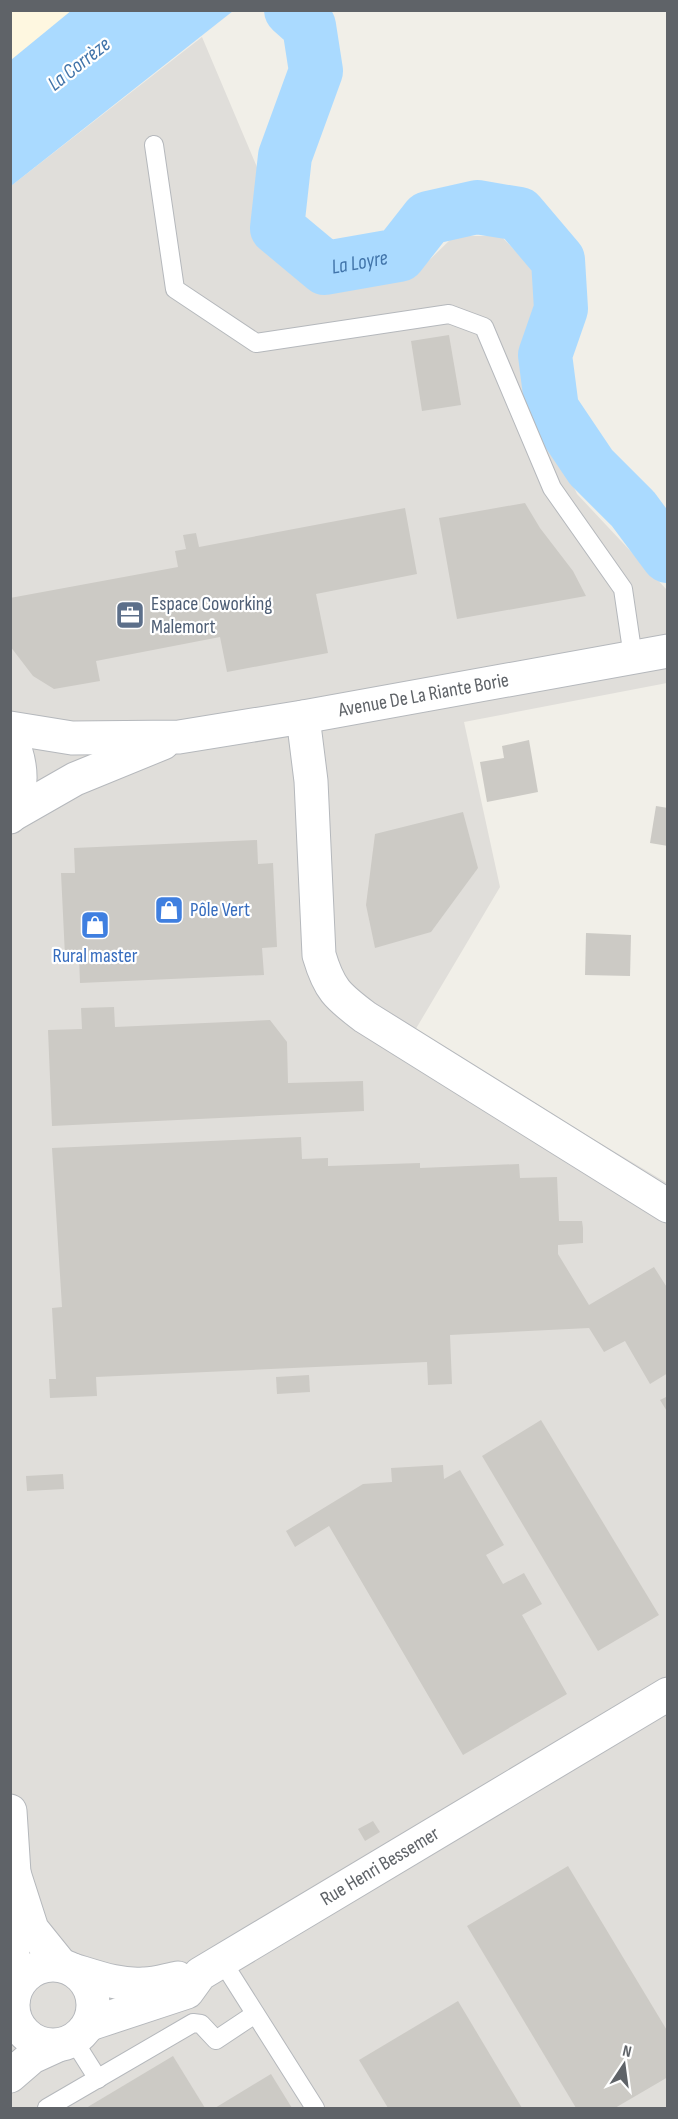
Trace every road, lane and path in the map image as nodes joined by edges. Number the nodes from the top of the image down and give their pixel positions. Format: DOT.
graph roads {
  1 [pos="154,145"];
  2 [pos="668,651"];
  3 [pos="633,657"];
  4 [pos="303,717"];
  5 [pos="10,728"];
  6 [pos="10,737"];
  7 [pos="179,737"];
  8 [pos="11,816"];
  9 [pos="668,1206"];
  10 [pos="668,1694"];
  11 [pos="10,1810"];
  12 [pos="12,1884"];
  13 [pos="10,1927"];
  14 [pos="211,1967"];
  15 [pos="67,1968"];
  16 [pos="12,2012"];
  17 [pos="255,2014"];
  18 [pos="73,2037"];
  19 [pos="10,2076"];
  20 [pos="98,2079"];
  21 [pos="47,2109"];
  22 [pos="315,2109"];
  1 -- 3 [label="lane"];
  2 -- 3 [label="street, Avenue De La Riante Borie"];
  3 -- 4 [label="street, Avenue De La Riante Borie"];
  4 -- 7 [label="street, Avenue De La Riante Borie"];
  4 -- 9 [label="street"];
  5 -- 7 [label="street, Avenue De La Riante Borie"];
  6 -- 8 [label="street"];
  7 -- 8 [label="street, Avenue De La Riante Borie"];
  10 -- 14 [label="street, Rue Henri Bessemer"];
  11 -- 12 [label="street"];
  12 -- 15 [label="street"];
  13 -- 16 [label="street"];
  14 -- 15 [label="street"];
  14 -- 17 [label="lane"];
  14 -- 18 [label="street, Rue Henri Bessemer"];
  15 -- 16 [label="street"];
  15 -- 18 [label="street"];
  16 -- 18 [label="street"];
  17 -- 20 [label="lane"];
  17 -- 22 [label="lane"];
  18 -- 19 [label="street, Rue Henri Bessemer"];
  18 -- 20 [label="lane"];
  20 -- 21 [label="lane"];
}
